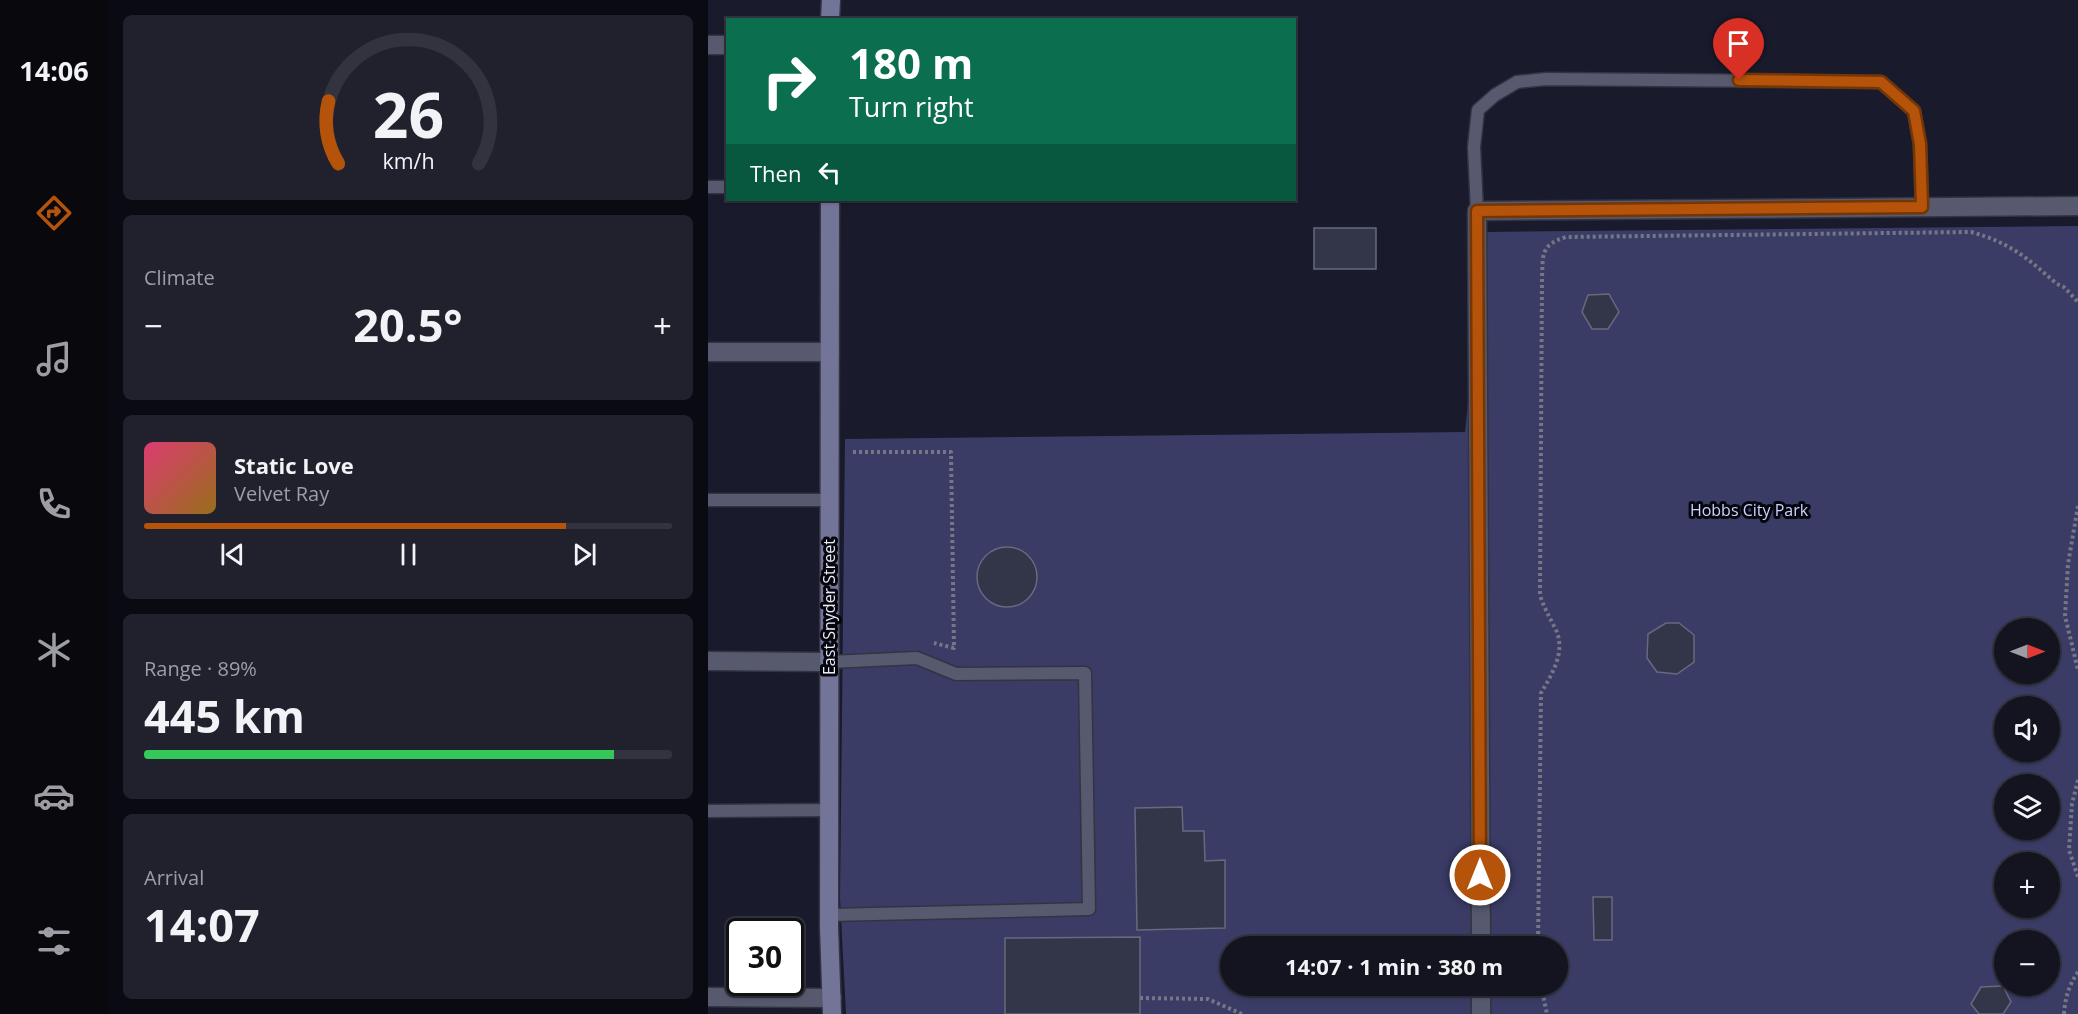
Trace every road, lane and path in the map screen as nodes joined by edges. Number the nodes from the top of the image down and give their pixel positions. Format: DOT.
graph roads {
  1 [pos="831,0"];
  2 [pos="830,18"];
  3 [pos="708,45"];
  4 [pos="726,45"];
  5 [pos="708,187"];
  6 [pos="726,187"];
  7 [pos="830,201"];
  8 [pos="2078,206"];
  9 [pos="1922,207"];
  10 [pos="1477,211"];
  11 [pos="2078,302"];
  12 [pos="708,352"];
  13 [pos="830,352"];
  14 [pos="853,452"];
  15 [pos="708,500"];
  16 [pos="830,500"];
  17 [pos="2078,506"];
  18 [pos="954,648"];
  19 [pos="708,661"];
  20 [pos="829,662"];
  21 [pos="2078,670"];
  22 [pos="2078,780"];
  23 [pos="829,810"];
  24 [pos="708,811"];
  25 [pos="2078,877"];
  26 [pos="829,915"];
  27 [pos="1481,936"];
  28 [pos="1538,936"];
  29 [pos="2078,972"];
  30 [pos="1481,996"];
  31 [pos="1543,996"];
  32 [pos="708,997"];
  33 [pos="1140,998"];
  34 [pos="832,1006"];
  35 [pos="1242,1014"];
  36 [pos="1481,1014"];
  37 [pos="1547,1014"];
  38 [pos="2064,1014"];
  1 -- 2 [label="street"];
  3 -- 4 [label="street"];
  5 -- 6 [label="lane"];
  7 -- 13 [label="street, East Snyder Street"];
  8 -- 9 [label="street"];
  9 -- 10 [label="street"];
  9 -- 10 [label="lane"];
  10 -- 27 [label="street"];
  11 -- 28 [label="path"];
  12 -- 13 [label="street"];
  13 -- 16 [label="street, East Snyder Street"];
  14 -- 18 [label="path"];
  15 -- 16 [label="lane"];
  16 -- 20 [label="street, East Snyder Street"];
  17 -- 21 [label="path"];
  19 -- 20 [label="street"];
  20 -- 23 [label="street, East Snyder Street"];
  20 -- 26 [label="lane"];
  22 -- 25 [label="path"];
  23 -- 24 [label="lane"];
  23 -- 26 [label="street, East Snyder Street"];
  26 -- 34 [label="street, East Snyder Street"];
  29 -- 38 [label="path"];
  30 -- 36 [label="street"];
  31 -- 37 [label="path"];
  32 -- 34 [label="street"];
  33 -- 35 [label="path"];
}
